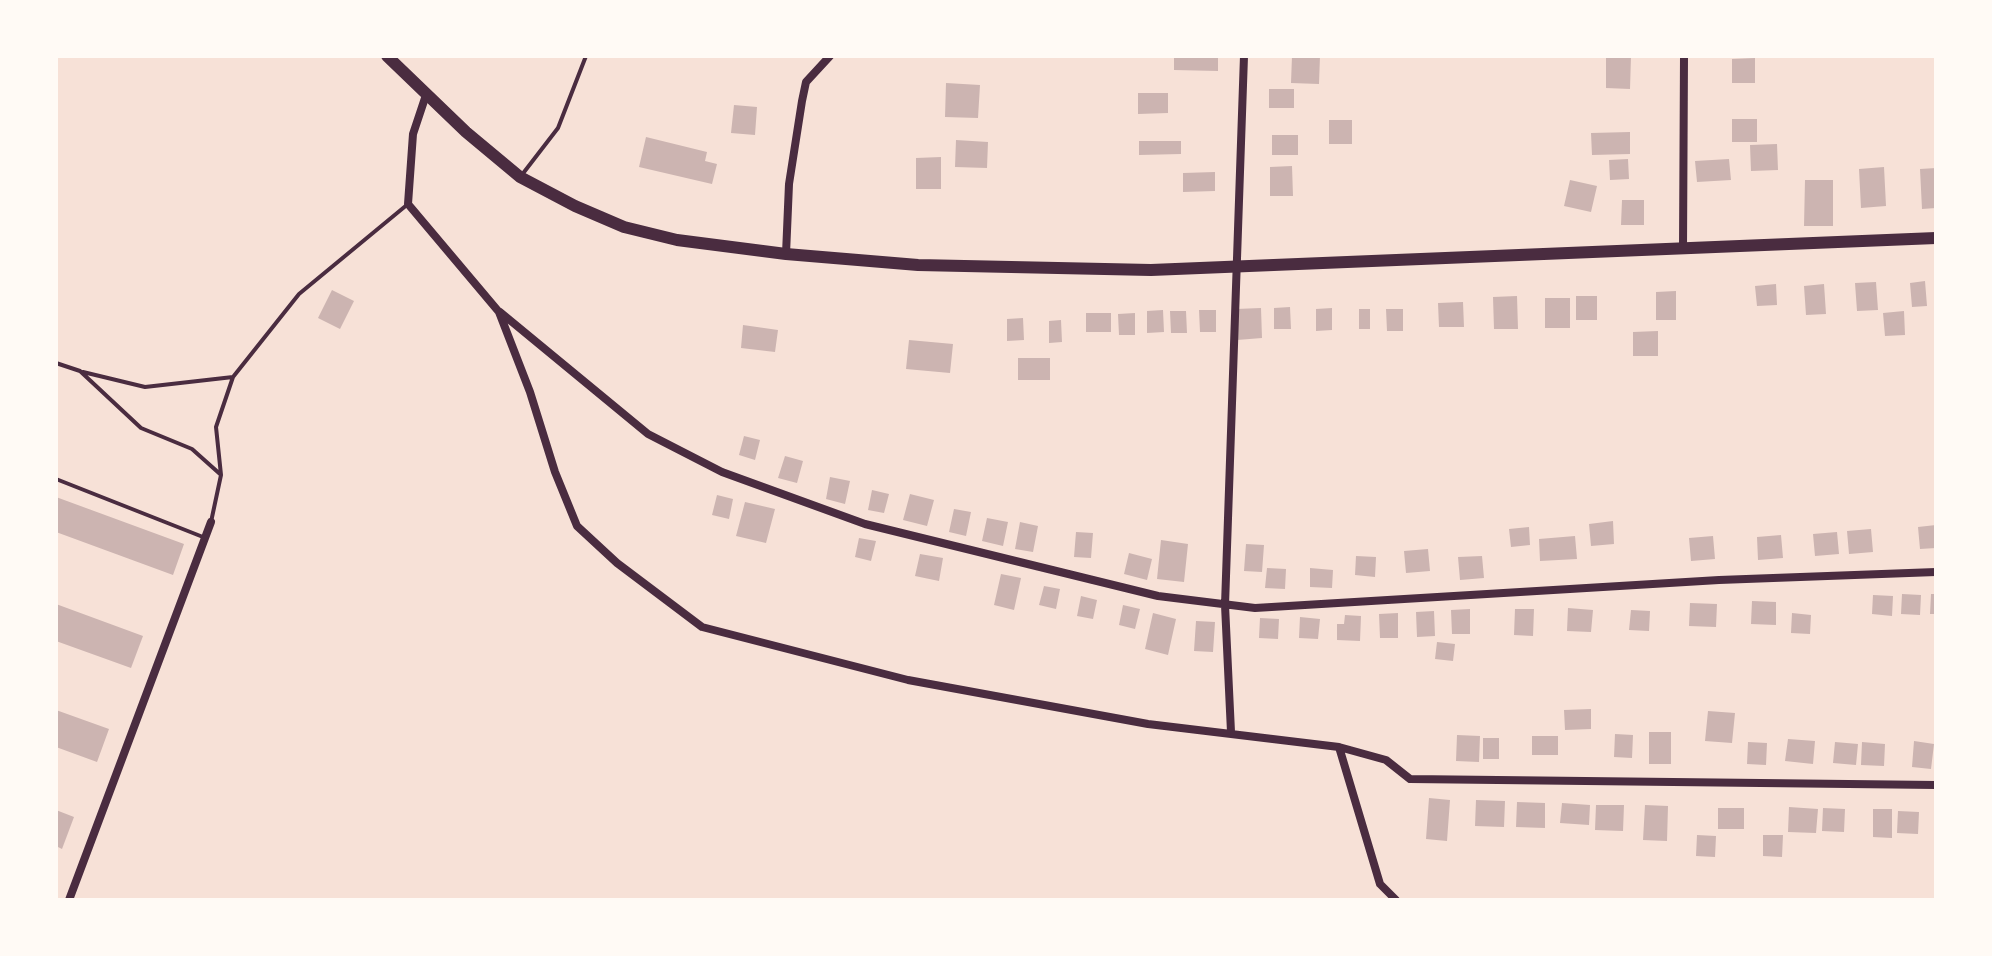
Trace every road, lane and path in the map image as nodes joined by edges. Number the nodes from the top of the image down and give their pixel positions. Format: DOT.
graph roads {
  1 [pos="387,56"];
  2 [pos="586,56"];
  3 [pos="830,56"];
  4 [pos="1244,56"];
  5 [pos="1684,56"];
  6 [pos="426,95"];
  7 [pos="520,177"];
  8 [pos="408,204"];
  9 [pos="1936,238"];
  10 [pos="1683,248"];
  11 [pos="786,254"];
  12 [pos="1234,267"];
  13 [pos="499,312"];
  14 [pos="56,363"];
  15 [pos="80,371"];
  16 [pos="233,377"];
  17 [pos="221,475"];
  18 [pos="56,479"];
  19 [pos="211,522"];
  20 [pos="203,537"];
  21 [pos="1936,572"];
  22 [pos="1225,605"];
  23 [pos="1231,732"];
  24 [pos="1339,747"];
  25 [pos="1936,785"];
  26 [pos="69,900"];
  27 [pos="1396,900"];
  1 -- 6 [label="main road"];
  2 -- 7 [label="lane"];
  3 -- 11 [label="street"];
  4 -- 12 [label="street"];
  5 -- 10 [label="street"];
  6 -- 7 [label="main road"];
  6 -- 8 [label="street"];
  7 -- 11 [label="main road"];
  8 -- 13 [label="street"];
  8 -- 16 [label="lane"];
  9 -- 10 [label="main road"];
  10 -- 12 [label="main road"];
  11 -- 12 [label="main road"];
  12 -- 22 [label="street"];
  13 -- 22 [label="street"];
  13 -- 23 [label="street"];
  14 -- 15 [label="lane"];
  15 -- 16 [label="lane"];
  15 -- 17 [label="lane"];
  16 -- 17 [label="lane"];
  17 -- 19 [label="lane"];
  18 -- 20 [label="lane"];
  19 -- 20 [label="street"];
  20 -- 26 [label="street"];
  21 -- 22 [label="street"];
  22 -- 23 [label="street"];
  23 -- 24 [label="street"];
  24 -- 25 [label="street"];
  24 -- 27 [label="street"];
}
